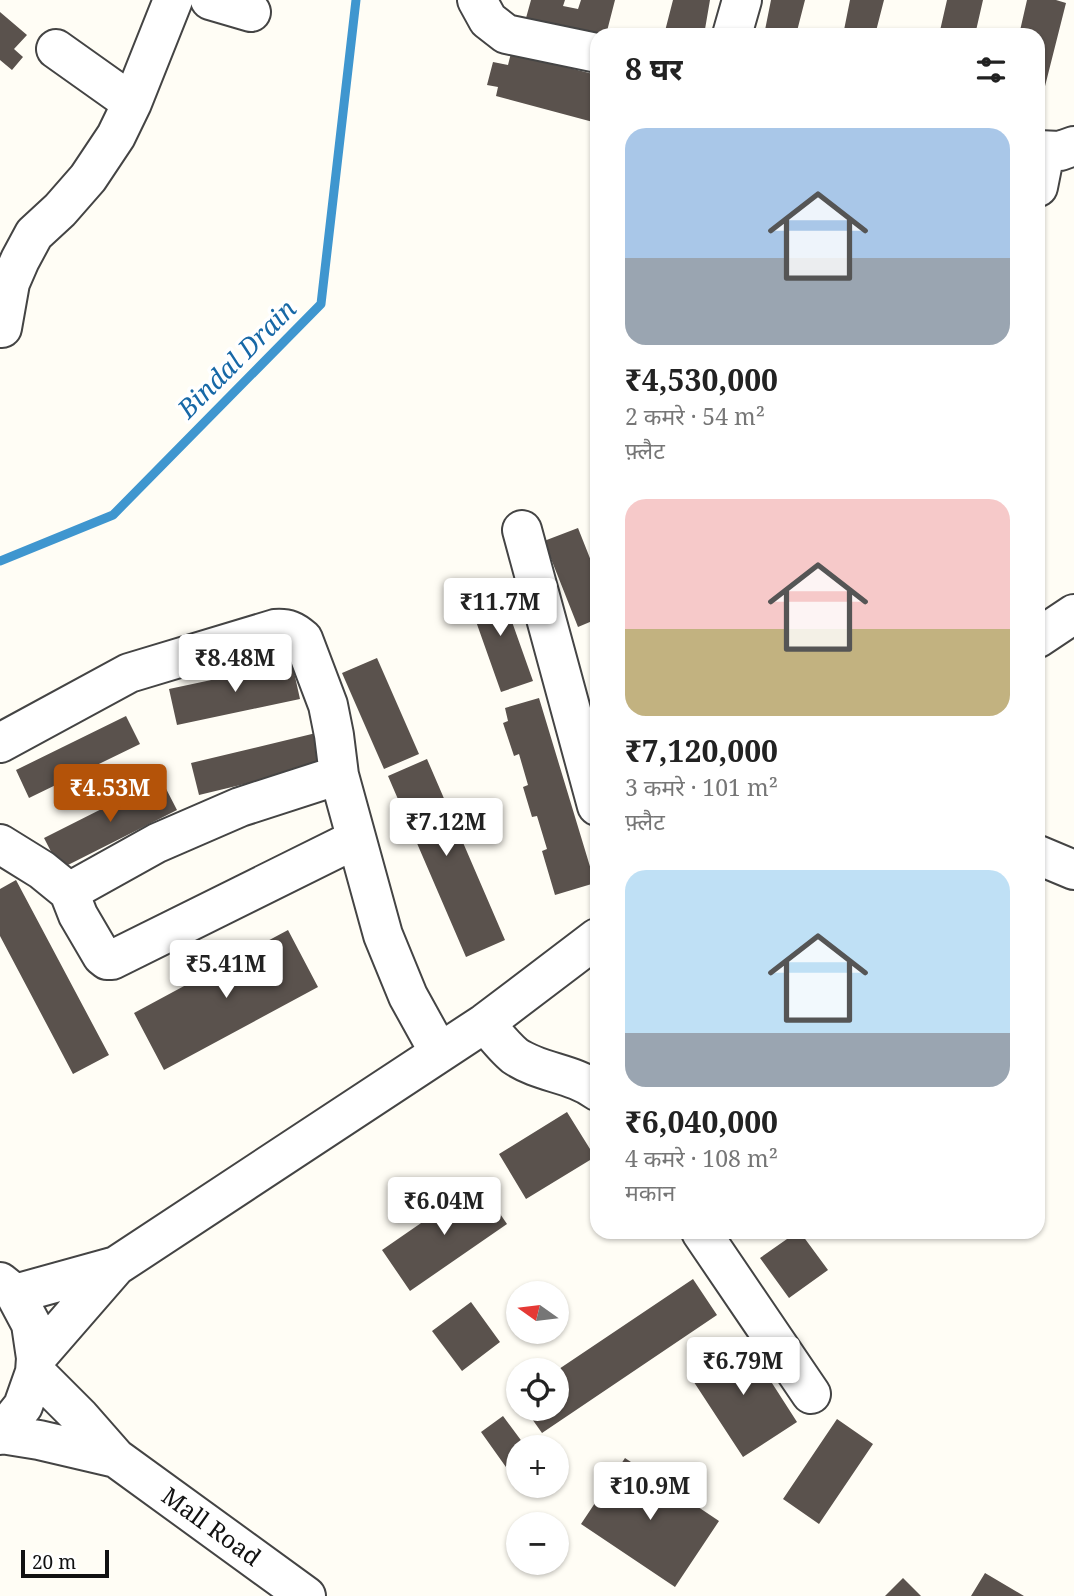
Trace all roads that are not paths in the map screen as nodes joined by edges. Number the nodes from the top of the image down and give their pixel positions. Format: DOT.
graph roads {
  1 [pos="173,0"];
  2 [pos="210,0"];
  3 [pos="477,0"];
  4 [pos="741,0"];
  5 [pos="251,12"];
  6 [pos="734,28"];
  7 [pos="56,49"];
  8 [pos="590,52"];
  9 [pos="132,103"];
  10 [pos="2,328"];
  11 [pos="522,530"];
  12 [pos="1074,614"];
  13 [pos="1045,633"];
  14 [pos="0,743"];
  15 [pos="339,775"];
  16 [pos="590,780"];
  17 [pos="356,839"];
  18 [pos="0,844"];
  19 [pos="1045,858"];
  20 [pos="1074,870"];
  21 [pos="69,892"];
  22 [pos="590,943"];
  23 [pos="485,1024"];
  24 [pos="439,1052"];
  25 [pos="590,1086"];
  26 [pos="706,1239"];
  27 [pos="116,1266"];
  28 [pos="7,1288"];
  29 [pos="36,1365"];
  30 [pos="811,1394"];
  31 [pos="0,1435"];
  32 [pos="116,1458"];
  33 [pos="306,1596"];
  1 -- 9 [label="street"];
  2 -- 5 [label="street"];
  3 -- 8 [label="street"];
  4 -- 6 [label="street"];
  7 -- 9 [label="street"];
  9 -- 10 [label="street"];
  11 -- 16 [label="street"];
  12 -- 13 [label="street"];
  14 -- 15 [label="street"];
  15 -- 17 [label="street"];
  15 -- 21 [label="street"];
  17 -- 21 [label="street"];
  17 -- 24 [label="street"];
  18 -- 21 [label="street"];
  19 -- 20 [label="street"];
  22 -- 23 [label="street"];
  23 -- 24 [label="street"];
  23 -- 25 [label="street"];
  24 -- 27 [label="street"];
  26 -- 30 [label="street"];
  27 -- 28 [label="street"];
  27 -- 29 [label="street"];
  28 -- 29 [label="street"];
  29 -- 31 [label="street"];
  29 -- 32 [label="street"];
  31 -- 32 [label="street"];
  32 -- 33 [label="street, Mall Road"];
}
